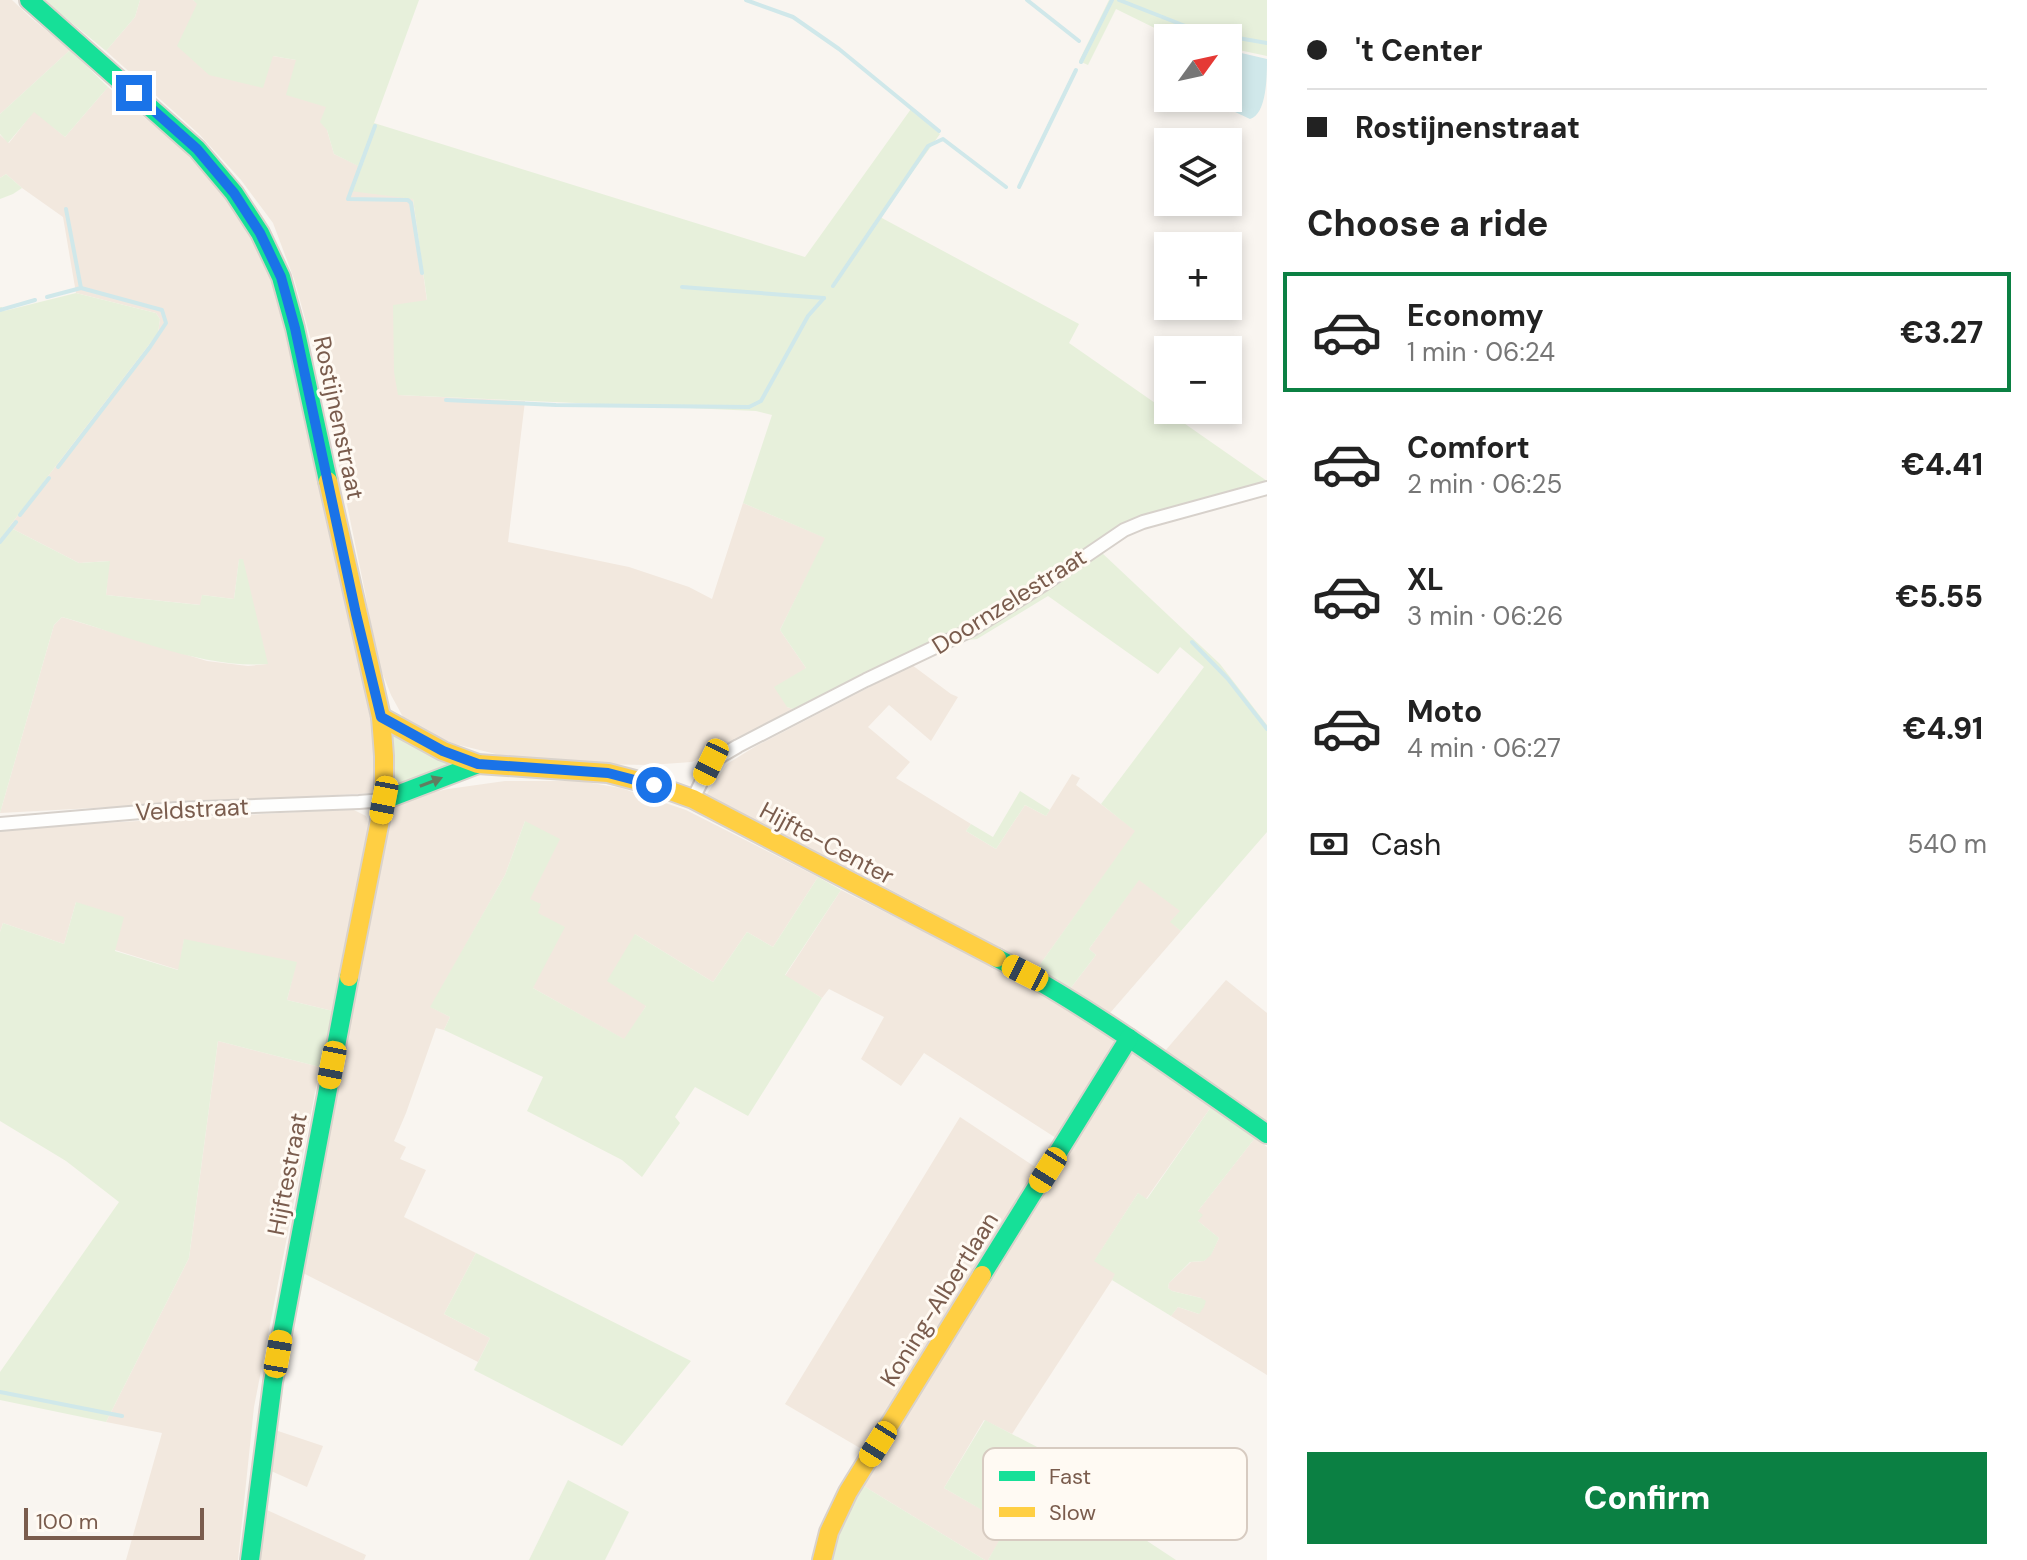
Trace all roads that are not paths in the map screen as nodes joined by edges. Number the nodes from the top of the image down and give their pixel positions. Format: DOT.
graph roads {
  1 [pos="29,0"];
  2 [pos="1267,488"];
  3 [pos="381,717"];
  4 [pos="478,764"];
  5 [pos="693,799"];
  6 [pos="384,800"];
  7 [pos="0,824"];
  8 [pos="1129,1038"];
  9 [pos="1267,1134"];
  10 [pos="250,1560"];
  11 [pos="822,1560"];
  1 -- 3 [label="street, Rostijnenstraat"];
  2 -- 5 [label="street, Doornzelestraat"];
  3 -- 4 [label="street, Hijfte-Center"];
  3 -- 6 [label="street, Rostijnenstraat"];
  4 -- 5 [label="street, Hijfte-Center"];
  6 -- 4 [label="street, Hijfte-Center, one-way"];
  5 -- 8 [label="street, Hijfte-Center"];
  6 -- 7 [label="street, Veldstraat"];
  6 -- 10 [label="street, Hijftestraat"];
  8 -- 9 [label="street, Hijfte-Center"];
  8 -- 11 [label="street, Koning-Albertlaan"];
}
